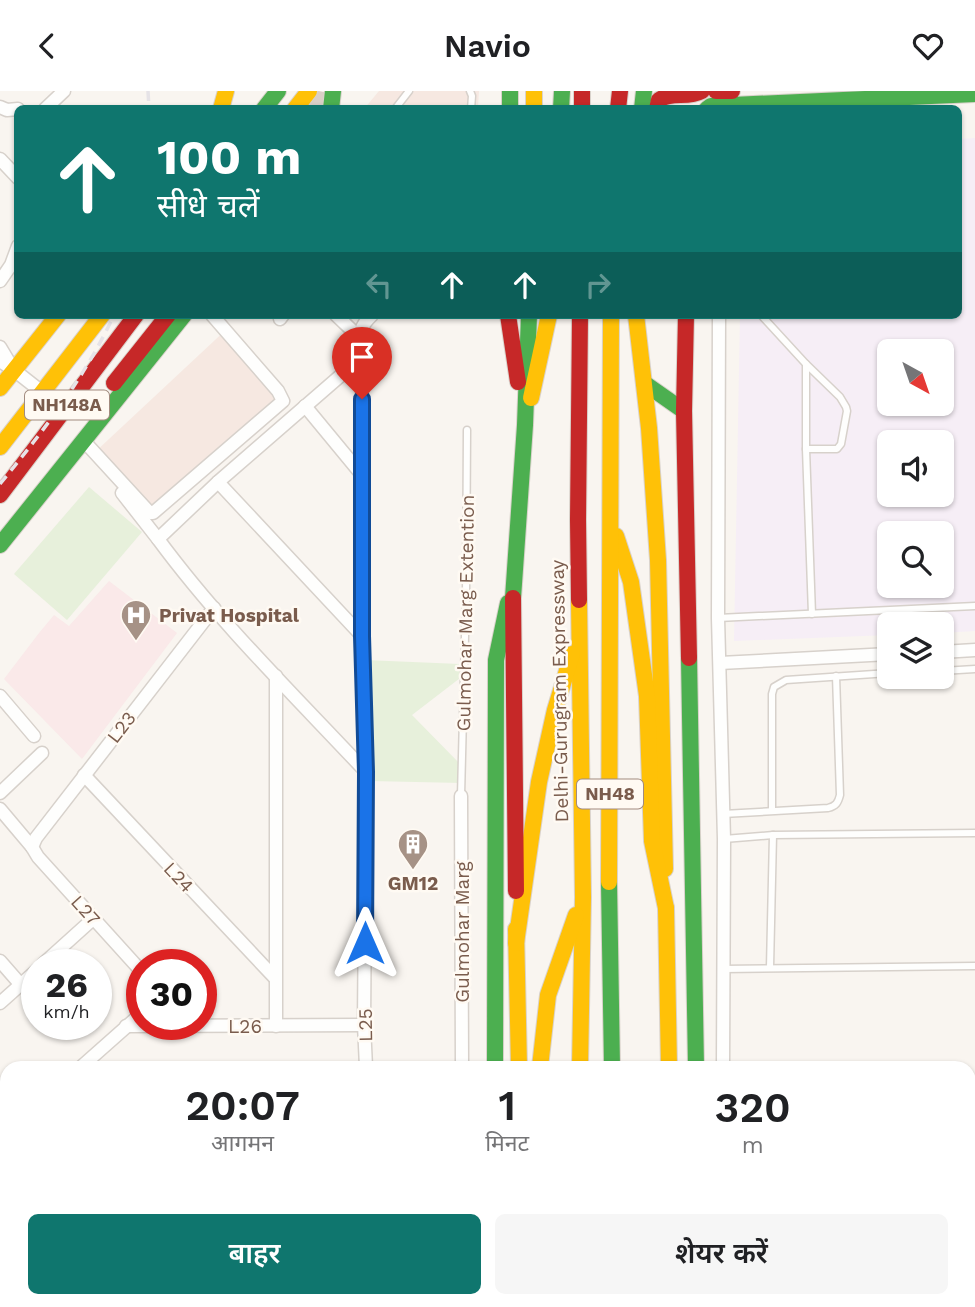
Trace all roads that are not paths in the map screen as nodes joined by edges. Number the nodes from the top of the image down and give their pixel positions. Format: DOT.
graph roads {
  1 [pos="64,91"];
  2 [pos="278,91"];
  3 [pos="309,91"];
  4 [pos="409,91"];
  5 [pos="702,91"];
  6 [pos="732,91"];
  7 [pos="975,94"];
  8 [pos="49,105"];
  9 [pos="267,105"];
  10 [pos="298,105"];
  11 [pos="398,105"];
  12 [pos="658,105"];
  13 [pos="714,105"];
  14 [pos="0,159"];
  15 [pos="14,174"];
  16 [pos="14,257"];
  17 [pos="0,281"];
  18 [pos="54,319"];
  19 [pos="99,319"];
  20 [pos="132,319"];
  21 [pos="165,319"];
  22 [pos="181,319"];
  23 [pos="215,319"];
  24 [pos="340,319"];
  25 [pos="368,319"];
  26 [pos="509,319"];
  27 [pos="529,319"];
  28 [pos="549,319"];
  29 [pos="580,319"];
  30 [pos="611,319"];
  31 [pos="636,319"];
  32 [pos="687,319"];
  33 [pos="719,319"];
  34 [pos="765,319"];
  35 [pos="360,338"];
  36 [pos="0,347"];
  37 [pos="362,357"];
  38 [pos="806,364"];
  39 [pos="7,366"];
  40 [pos="644,383"];
  41 [pos="0,388"];
  42 [pos="42,392"];
  43 [pos="305,407"];
  44 [pos="684,411"];
  45 [pos="525,425"];
  46 [pos="467,430"];
  47 [pos="82,443"];
  48 [pos="0,447"];
  49 [pos="806,449"];
  50 [pos="362,475"];
  51 [pos="218,482"];
  52 [pos="0,495"];
  53 [pos="609,520"];
  54 [pos="0,526"];
  55 [pos="158,539"];
  56 [pos="0,545"];
  57 [pos="513,583"];
  58 [pos="975,606"];
  59 [pos="214,608"];
  60 [pos="812,614"];
  61 [pos="718,618"];
  62 [pos="579,631"];
  63 [pos="362,636"];
  64 [pos="975,650"];
  65 [pos="954,651"];
  66 [pos="877,655"];
  67 [pos="720,663"];
  68 [pos="975,669"];
  69 [pos="954,670"];
  70 [pos="877,674"];
  71 [pos="276,676"];
  72 [pos="836,676"];
  73 [pos="0,696"];
  74 [pos="34,736"];
  75 [pos="42,753"];
  76 [pos="366,772"];
  77 [pos="84,775"];
  78 [pos="0,793"];
  79 [pos="461,796"];
  80 [pos="0,809"];
  81 [pos="772,810"];
  82 [pos="723,814"];
  83 [pos="975,833"];
  84 [pos="772,835"];
  85 [pos="724,838"];
  86 [pos="32,847"];
  87 [pos="583,897"];
  88 [pos="666,908"];
  89 [pos="94,918"];
  90 [pos="516,943"];
  91 [pos="60,949"];
  92 [pos="126,954"];
  93 [pos="0,961"];
  94 [pos="975,966"];
  95 [pos="770,967"];
  96 [pos="723,969"];
  97 [pos="275,978"];
  98 [pos="21,985"];
  99 [pos="0,1003"];
  100 [pos="217,1025"];
  101 [pos="364,1025"];
  102 [pos="126,1026"];
  103 [pos="275,1026"];
  104 [pos="88,1061"];
  105 [pos="366,1061"];
  106 [pos="462,1061"];
  107 [pos="495,1061"];
  108 [pos="519,1061"];
  109 [pos="541,1061"];
  110 [pos="580,1061"];
  111 [pos="612,1061"];
  112 [pos="668,1061"];
  113 [pos="696,1061"];
  114 [pos="723,1061"];
  1 -- 8 [label="street"];
  2 -- 9 [label="main road"];
  3 -- 10 [label="main road"];
  4 -- 11 [label="lane"];
  5 -- 12 [label="main road"];
  6 -- 13 [label="main road"];
  7 -- 13 [label="main road"];
  14 -- 15 [label="street"];
  16 -- 17 [label="street"];
  18 -- 39 [label="main road"];
  19 -- 42 [label="main road, NH148A"];
  20 -- 52 [label="main road, NH148A"];
  21 -- 54 [label="main road"];
  22 -- 47 [label="main road"];
  23 -- 47 [label="street"];
  24 -- 35 [label="street"];
  25 -- 35 [label="street"];
  26 -- 45 [label="main road"];
  27 -- 45 [label="main road"];
  28 -- 45 [label="main road"];
  29 -- 62 [label="main road, Delhi-Gurugram Expressway / NH48"];
  30 -- 53 [label="main road, NH48"];
  31 -- 40 [label="main road"];
  32 -- 44 [label="main road"];
  33 -- 61 [label="street"];
  34 -- 38 [label="lane"];
  35 -- 37 [label="street, L25"];
  36 -- 39 [label="street"];
  37 -- 43 [label="street"];
  37 -- 50 [label="street, L25"];
  38 -- 49 [label="lane"];
  38 -- 49 [label="lane"];
  39 -- 41 [label="main road"];
  39 -- 42 [label="street"];
  40 -- 44 [label="main road"];
  40 -- 88 [label="main road"];
  42 -- 48 [label="main road, NH148A"];
  43 -- 50 [label="street"];
  43 -- 51 [label="street"];
  44 -- 113 [label="main road"];
  45 -- 57 [label="main road"];
  46 -- 79 [label="lane, Gulmohar Marg Extention"];
  47 -- 55 [label="street"];
  47 -- 56 [label="main road"];
  49 -- 60 [label="lane"];
  50 -- 63 [label="street, L25"];
  51 -- 55 [label="street"];
  51 -- 63 [label="street"];
  53 -- 88 [label="main road"];
  53 -- 111 [label="main road, NH48"];
  55 -- 59 [label="street"];
  57 -- 90 [label="main road"];
  57 -- 107 [label="main road"];
  58 -- 60 [label="lane"];
  59 -- 71 [label="street"];
  59 -- 77 [label="street, L23"];
  60 -- 61 [label="lane"];
  61 -- 67 [label="street"];
  62 -- 87 [label="main road, Delhi-Gurugram Expressway / NH48"];
  62 -- 90 [label="main road"];
  63 -- 76 [label="street, L25"];
  64 -- 65 [label="street"];
  66 -- 67 [label="street"];
  67 -- 82 [label="street"];
  68 -- 69 [label="lane"];
  70 -- 72 [label="lane"];
  71 -- 76 [label="street"];
  71 -- 97 [label="street"];
  72 -- 81 [label="lane"];
  72 -- 81 [label="lane"];
  73 -- 74 [label="street"];
  75 -- 78 [label="street"];
  76 -- 101 [label="street, L25"];
  77 -- 86 [label="street, L23"];
  77 -- 97 [label="street, L24"];
  79 -- 106 [label="street, Gulmohar Marg"];
  80 -- 86 [label="street, L27"];
  81 -- 82 [label="lane"];
  82 -- 85 [label="street"];
  83 -- 84 [label="lane"];
  84 -- 85 [label="lane"];
  84 -- 95 [label="lane"];
  85 -- 96 [label="street"];
  86 -- 89 [label="street, L27"];
  87 -- 109 [label="main road"];
  87 -- 110 [label="main road, Delhi-Gurugram Expressway / NH48"];
  88 -- 112 [label="main road"];
  89 -- 91 [label="street"];
  89 -- 92 [label="street, L27"];
  90 -- 108 [label="main road"];
  93 -- 98 [label="street"];
  94 -- 95 [label="lane"];
  95 -- 96 [label="lane"];
  96 -- 114 [label="street"];
  97 -- 103 [label="street"];
  98 -- 99 [label="street"];
  100 -- 103 [label="street, L26"];
  101 -- 103 [label="street, L26"];
  101 -- 105 [label="street, L25"];
  102 -- 104 [label="street"];
}
